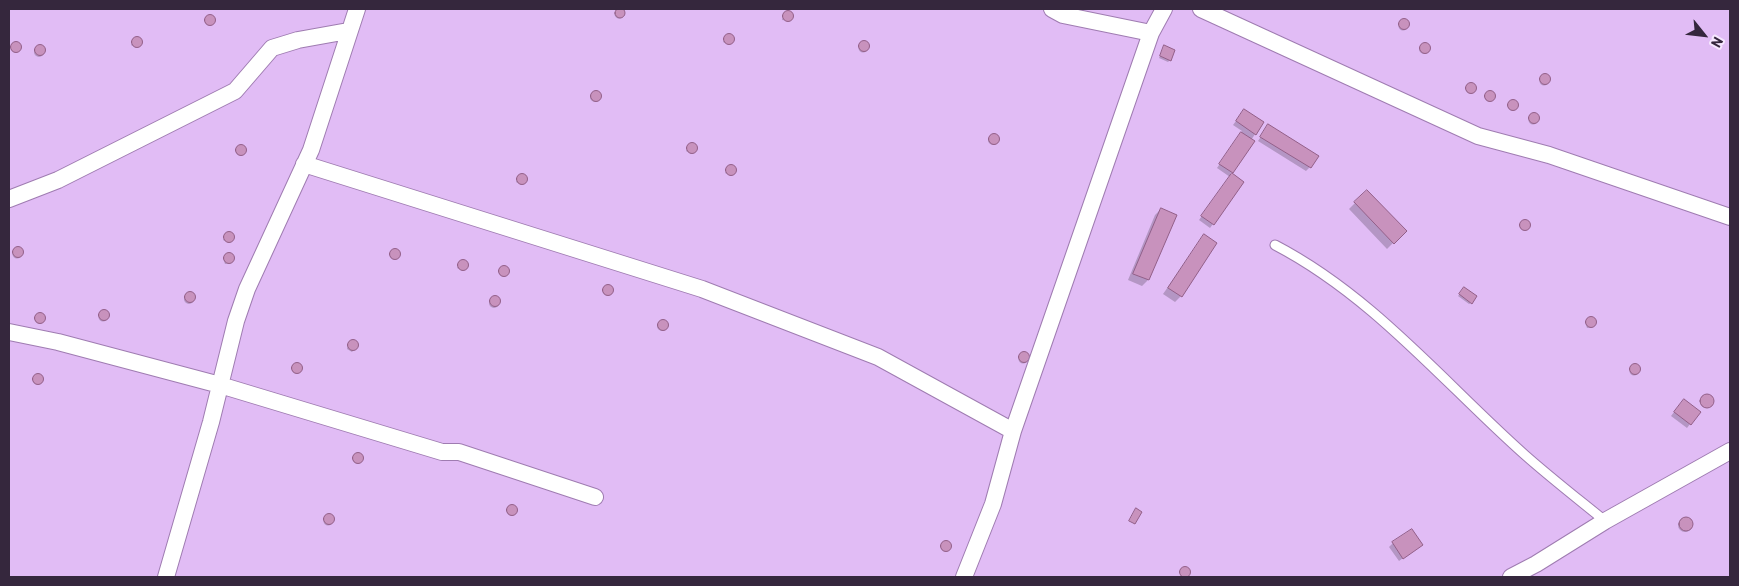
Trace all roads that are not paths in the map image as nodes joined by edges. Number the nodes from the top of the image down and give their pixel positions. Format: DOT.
graph roads {
  1 [pos="357,9"];
  2 [pos="1052,9"];
  3 [pos="1164,9"];
  4 [pos="1201,9"];
  5 [pos="348,31"];
  6 [pos="1151,33"];
  7 [pos="304,164"];
  8 [pos="9,199"];
  9 [pos="1730,217"];
  10 [pos="1275,245"];
  11 [pos="9,332"];
  12 [pos="220,385"];
  13 [pos="1013,431"];
  14 [pos="1730,451"];
  15 [pos="595,497"];
  16 [pos="1605,521"];
  17 [pos="1539,571"];
  18 [pos="166,577"];
  19 [pos="964,577"];
  20 [pos="1511,577"];
  1 -- 5 [label="street"];
  2 -- 6 [label="street"];
  3 -- 6 [label="street"];
  4 -- 9 [label="street"];
  5 -- 7 [label="street"];
  5 -- 8 [label="street"];
  6 -- 13 [label="street"];
  7 -- 12 [label="street"];
  7 -- 13 [label="street"];
  10 -- 16 [label="lane"];
  11 -- 12 [label="street"];
  12 -- 15 [label="street"];
  12 -- 18 [label="street"];
  13 -- 19 [label="street"];
  14 -- 16 [label="street"];
  16 -- 17 [label="street"];
  17 -- 20 [label="street"];
}
